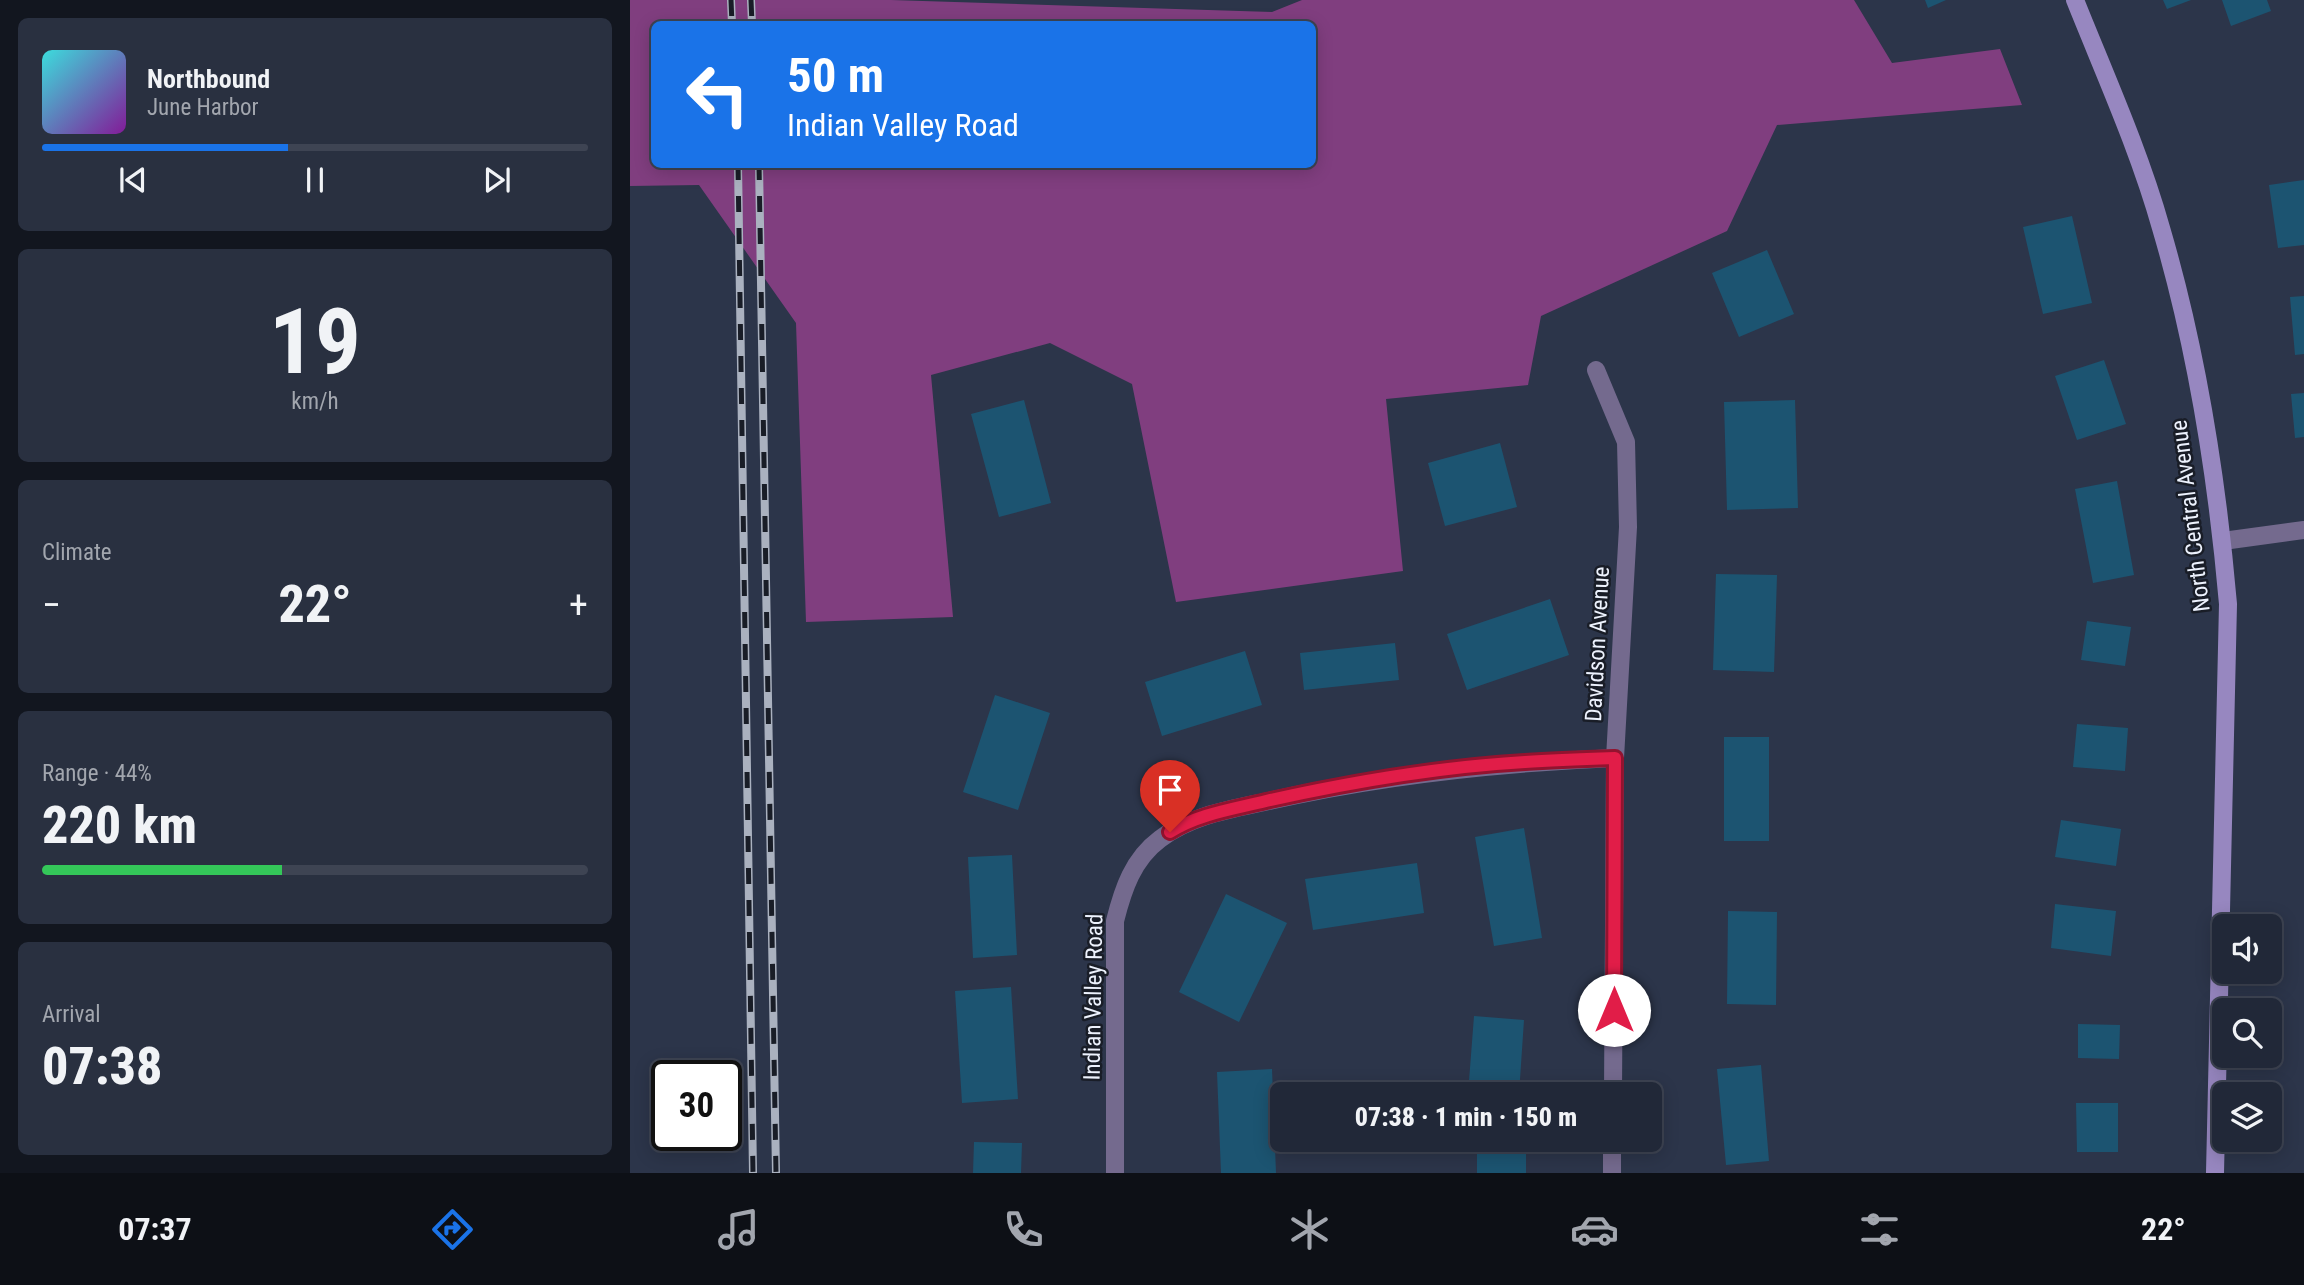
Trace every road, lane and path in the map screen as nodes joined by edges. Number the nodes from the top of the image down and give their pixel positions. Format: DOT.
graph roads {
  1 [pos="2075,0"];
  2 [pos="1596,370"];
  3 [pos="2304,530"];
  4 [pos="2222,541"];
  5 [pos="1615,758"];
  6 [pos="1613,1082"];
  7 [pos="1612,1152"];
  8 [pos="1115,1173"];
  9 [pos="1612,1173"];
  10 [pos="2215,1173"];
  1 -- 4 [label="main road, North Central Avenue"];
  2 -- 5 [label="street, Davidson Avenue"];
  3 -- 4 [label="street"];
  4 -- 10 [label="main road, North Central Avenue"];
  5 -- 6 [label="street, Davidson Avenue"];
  5 -- 8 [label="street, Indian Valley Road"];
  7 -- 9 [label="street"];
}
